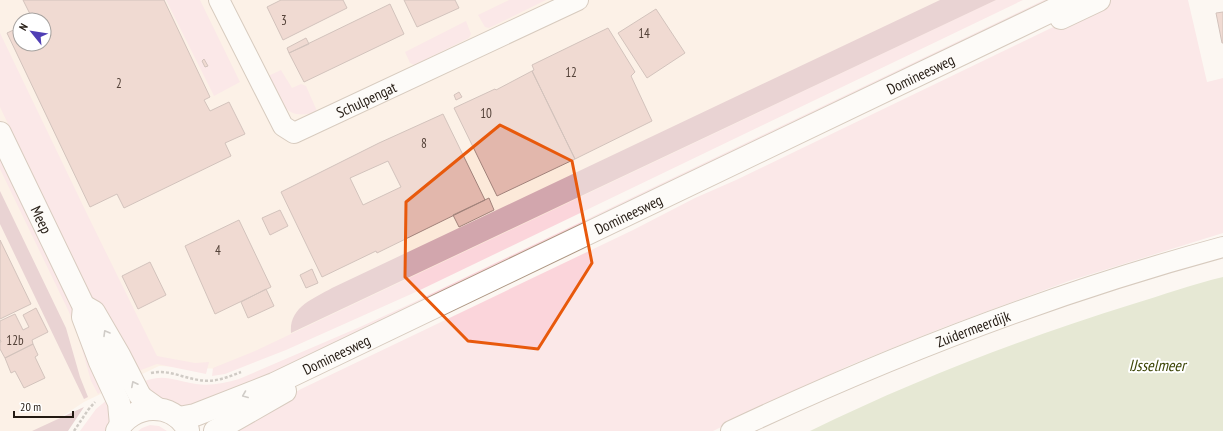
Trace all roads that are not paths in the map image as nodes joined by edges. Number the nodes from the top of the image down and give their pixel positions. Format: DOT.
graph roads {
  1 [pos="219,0"];
  2 [pos="578,0"];
  3 [pos="1074,0"];
  4 [pos="1100,0"];
  5 [pos="0,133"];
  6 [pos="1223,247"];
  7 [pos="84,307"];
  8 [pos="156,408"];
  9 [pos="184,425"];
  10 [pos="119,428"];
  11 [pos="215,431"];
  12 [pos="731,431"];
  1 -- 2 [label="street, Schulpengat"];
  3 -- 9 [label="main road, Domineesweg, one-way"];
  4 -- 11 [label="main road, Domineesweg"];
  5 -- 7 [label="main road, Meep"];
  6 -- 12 [label="street, Zuidermeerdijk"];
  8 -- 7 [label="main road, Meep, one-way"];
  7 -- 10 [label="main road, Meep"];
  8 -- 9 [label="main road"];
  8 -- 10 [label="main road"];
}
